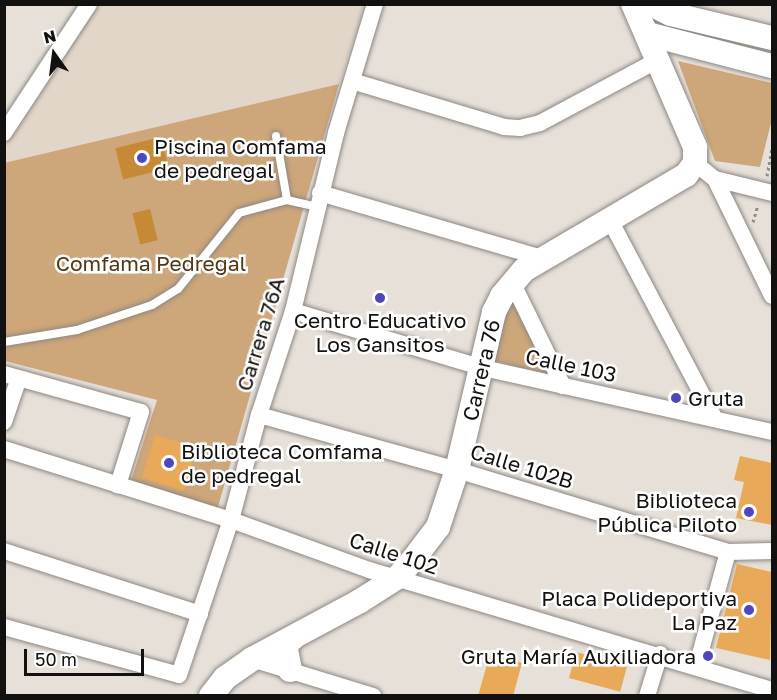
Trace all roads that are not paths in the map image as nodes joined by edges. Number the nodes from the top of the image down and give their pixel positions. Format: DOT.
graph roads {
  1 [pos="89,4"];
  2 [pos="375,4"];
  3 [pos="633,4"];
  4 [pos="651,4"];
  5 [pos="648,34"];
  6 [pos="772,38"];
  7 [pos="658,60"];
  8 [pos="772,66"];
  9 [pos="352,81"];
  10 [pos="4,133"];
  11 [pos="276,136"];
  12 [pos="695,164"];
  13 [pos="715,179"];
  14 [pos="772,193"];
  15 [pos="287,200"];
  16 [pos="318,200"];
  17 [pos="610,220"];
  18 [pos="542,258"];
  19 [pos="512,282"];
  20 [pos="772,296"];
  21 [pos="293,311"];
  22 [pos="4,342"];
  23 [pos="483,368"];
  24 [pos="12,376"];
  25 [pos="563,386"];
  26 [pos="259,415"];
  27 [pos="715,419"];
  28 [pos="4,422"];
  29 [pos="772,432"];
  30 [pos="4,449"];
  31 [pos="458,470"];
  32 [pos="118,485"];
  33 [pos="231,520"];
  34 [pos="4,551"];
  35 [pos="728,552"];
  36 [pos="772,552"];
  37 [pos="398,577"];
  38 [pos="200,614"];
  39 [pos="4,627"];
  40 [pos="293,638"];
  41 [pos="660,654"];
  42 [pos="252,659"];
  43 [pos="697,665"];
  44 [pos="290,670"];
  45 [pos="772,690"];
  46 [pos="211,696"];
  47 [pos="373,696"];
  48 [pos="647,696"];
  1 -- 10 [label="street"];
  2 -- 9 [label="street, Carrera 76A"];
  3 -- 5 [label="street"];
  4 -- 6 [label="street"];
  5 -- 7 [label="street"];
  5 -- 8 [label="street"];
  7 -- 9 [label="street"];
  7 -- 12 [label="street"];
  9 -- 16 [label="street, Carrera 76A"];
  11 -- 15 [label="lane"];
  12 -- 13 [label="street"];
  12 -- 17 [label="street, Carrera 76"];
  13 -- 14 [label="street"];
  13 -- 20 [label="street"];
  15 -- 16 [label="lane"];
  15 -- 22 [label="lane"];
  16 -- 18 [label="street"];
  16 -- 21 [label="street, Carrera 76A"];
  17 -- 18 [label="street, Carrera 76"];
  17 -- 27 [label="street"];
  18 -- 19 [label="street, Carrera 76"];
  19 -- 23 [label="street, Carrera 76"];
  19 -- 25 [label="street"];
  21 -- 23 [label="street, Calle 103"];
  21 -- 26 [label="street, Carrera 76A"];
  23 -- 25 [label="street, Calle 103"];
  23 -- 31 [label="street, Carrera 76"];
  24 -- 28 [label="street"];
  24 -- 32 [label="street"];
  25 -- 27 [label="street, Calle 103"];
  26 -- 31 [label="street, Calle 102B"];
  26 -- 33 [label="street, Carrera 76A"];
  27 -- 29 [label="street, Calle 103"];
  30 -- 32 [label="street, Calle 102"];
  31 -- 35 [label="street, Calle 102B"];
  31 -- 37 [label="street, Carrera 76"];
  32 -- 33 [label="street, Calle 102"];
  33 -- 37 [label="street, Calle 102"];
  33 -- 38 [label="street, Carrera 76A"];
  34 -- 38 [label="street"];
  35 -- 36 [label="street, Calle 102B"];
  35 -- 43 [label="street"];
  37 -- 40 [label="street, Carrera 76"];
  37 -- 41 [label="street, Calle 102"];
  38 -- 39 [label="street, Carrera 76A"];
  40 -- 42 [label="street, Carrera 76"];
  40 -- 44 [label="street"];
  41 -- 43 [label="street, Calle 102"];
  41 -- 48 [label="street"];
  42 -- 44 [label="street"];
  42 -- 46 [label="street, Carrera 76"];
  43 -- 45 [label="street, Calle 102"];
  44 -- 47 [label="street"];
}
